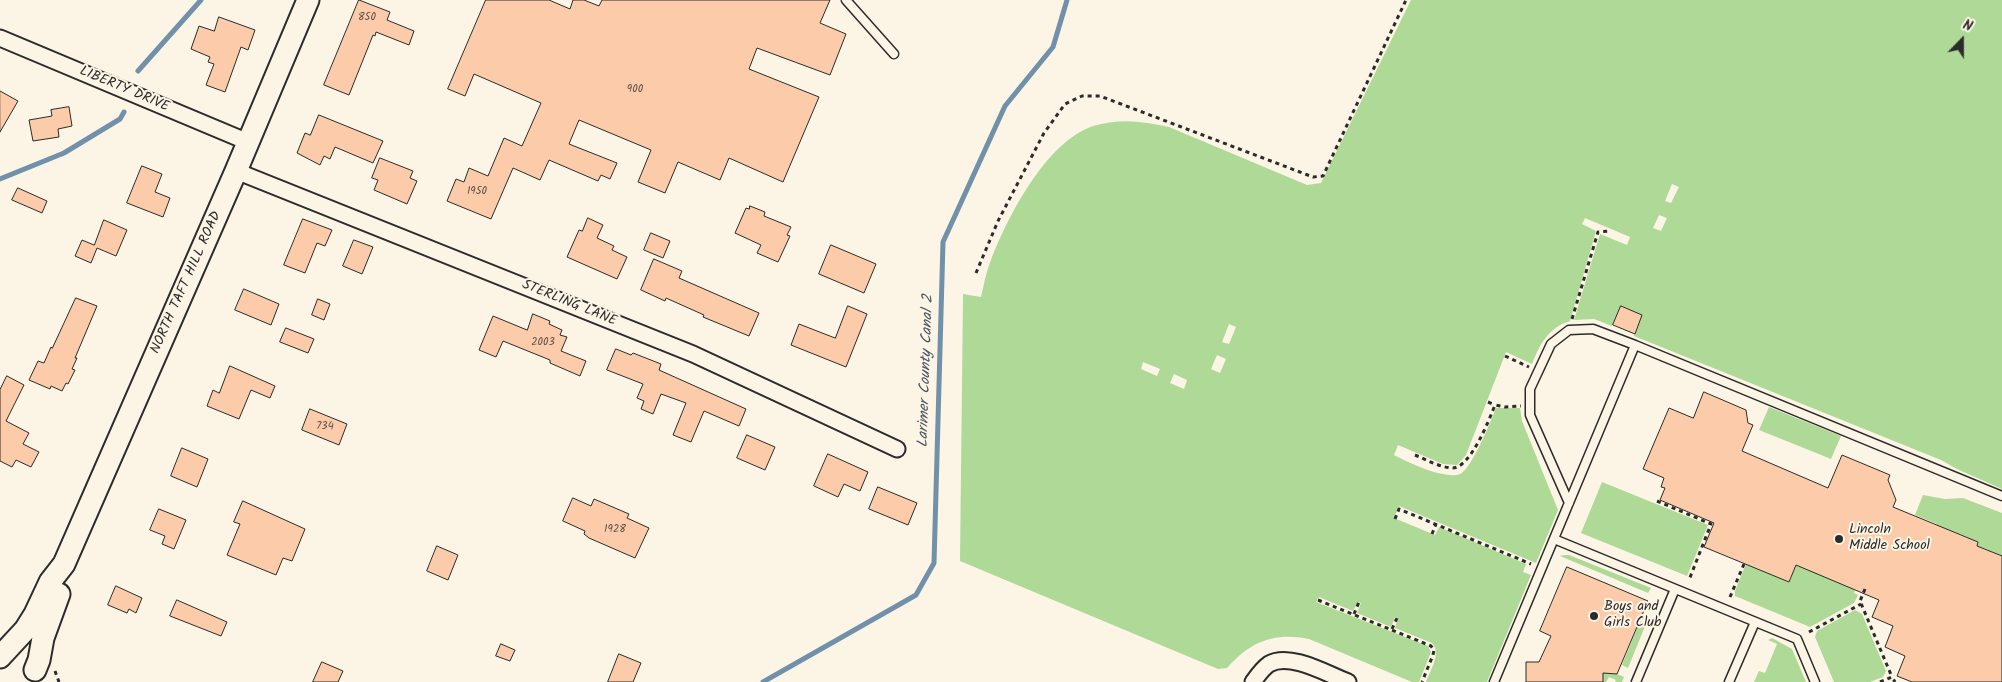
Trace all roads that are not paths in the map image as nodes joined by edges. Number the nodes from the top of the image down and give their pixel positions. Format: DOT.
graph roads {
  1 [pos="308,0"];
  2 [pos="846,0"];
  3 [pos="0,38"];
  4 [pos="894,54"];
  5 [pos="248,142"];
  6 [pos="236,170"];
  7 [pos="1635,345"];
  8 [pos="896,449"];
  9 [pos="2002,496"];
  10 [pos="1569,503"];
  11 [pos="1554,538"];
  12 [pos="64,564"];
  13 [pos="1675,589"];
  14 [pos="1755,622"];
  15 [pos="0,658"];
  16 [pos="39,676"];
  17 [pos="1254,682"];
  18 [pos="1348,682"];
  19 [pos="1494,682"];
  20 [pos="1636,682"];
  21 [pos="1729,682"];
  22 [pos="1815,682"];
  1 -- 5 [label="main road, NORTH TAFT HILL ROAD"];
  2 -- 4 [label="lane"];
  3 -- 5 [label="street, LIBERTY DRIVE"];
  5 -- 6 [label="main road, NORTH TAFT HILL ROAD"];
  6 -- 8 [label="street, STERLING LANE"];
  6 -- 12 [label="main road, NORTH TAFT HILL ROAD"];
  7 -- 9 [label="lane"];
  7 -- 10 [label="lane"];
  7 -- 10 [label="lane"];
  10 -- 11 [label="lane"];
  11 -- 13 [label="lane"];
  11 -- 19 [label="lane"];
  12 -- 15 [label="main road, NORTH TAFT HILL ROAD"];
  12 -- 16 [label="main road, NORTH TAFT HILL ROAD"];
  13 -- 14 [label="lane"];
  13 -- 20 [label="lane"];
  14 -- 21 [label="lane"];
  14 -- 22 [label="lane"];
  15 -- 16 [label="main road"];
  17 -- 18 [label="street"];
}
